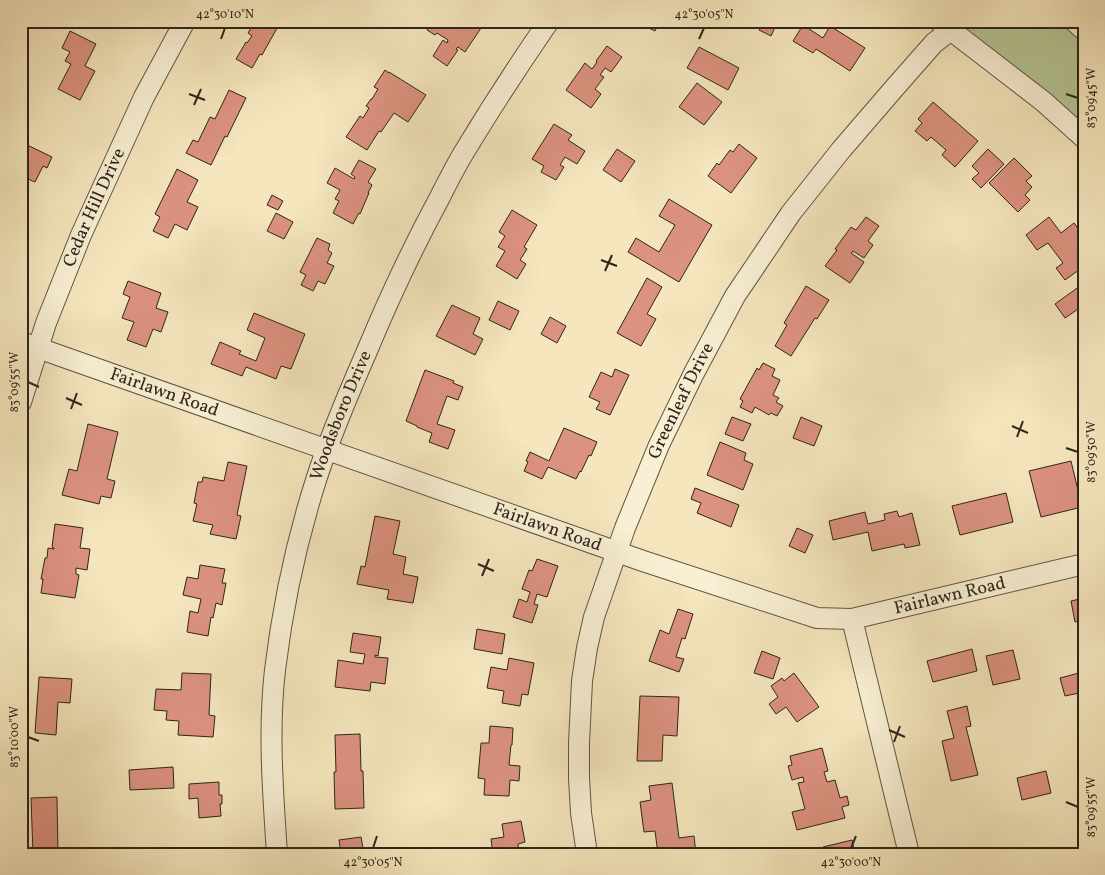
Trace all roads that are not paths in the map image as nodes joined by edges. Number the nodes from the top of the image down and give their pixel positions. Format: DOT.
graph roads {
  1 [pos="185,21"];
  2 [pos="549,21"];
  3 [pos="1074,21"];
  4 [pos="949,24"];
  5 [pos="1084,30"];
  6 [pos="1084,138"];
  7 [pos="30,345"];
  8 [pos="21,402"];
  9 [pos="327,450"];
  10 [pos="617,551"];
  11 [pos="1084,564"];
  12 [pos="852,619"];
  13 [pos="277,854"];
  14 [pos="587,854"];
  15 [pos="909,854"];
  1 -- 7 [label="street, Cedar Hill Drive"];
  2 -- 9 [label="street, Woodsboro Drive"];
  3 -- 5 [label="street"];
  4 -- 6 [label="street"];
  4 -- 10 [label="street, Greenleaf Drive"];
  7 -- 8 [label="street, Cedar Hill Drive"];
  7 -- 9 [label="street, Fairlawn Road"];
  9 -- 10 [label="street, Fairlawn Road"];
  9 -- 13 [label="street, Woodsboro Drive"];
  10 -- 12 [label="street, Fairlawn Road"];
  10 -- 14 [label="street, Greenleaf Drive"];
  11 -- 12 [label="street, Fairlawn Road"];
  12 -- 15 [label="street"];
}
